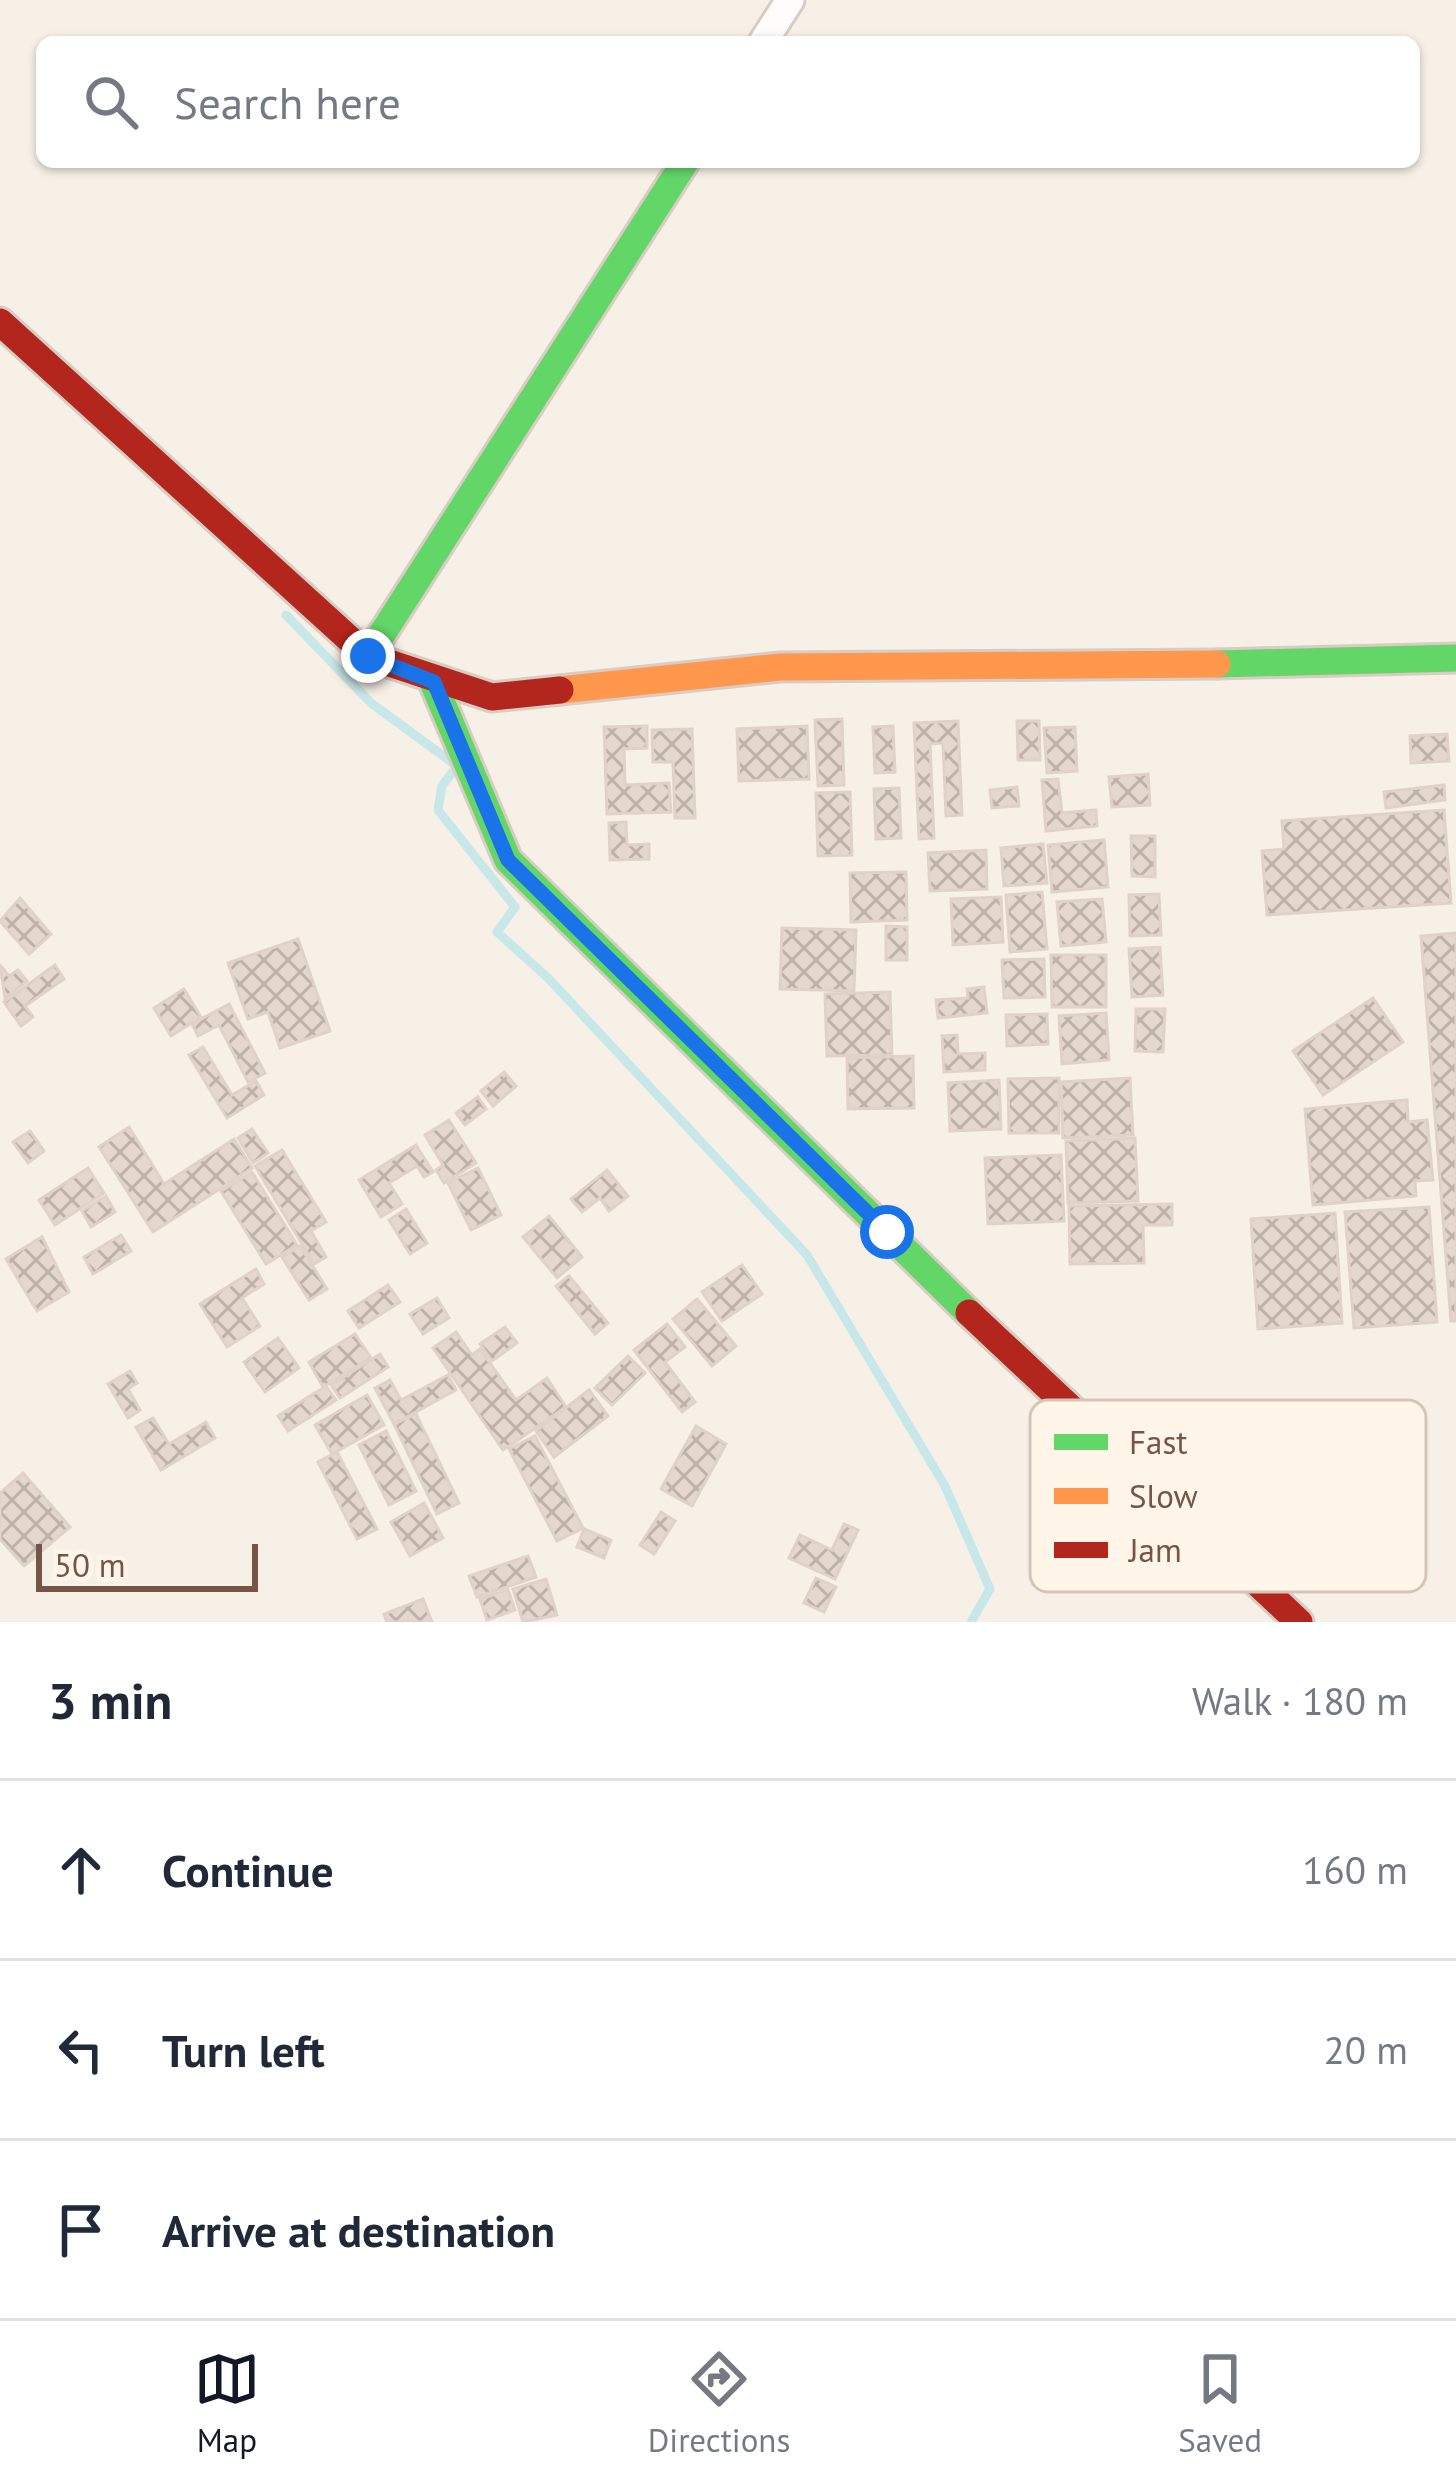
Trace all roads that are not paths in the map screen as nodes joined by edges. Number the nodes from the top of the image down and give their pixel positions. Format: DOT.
graph roads {
  1 [pos="790,0"];
  2 [pos="767,36"];
  3 [pos="682,168"];
  4 [pos="0,322"];
  5 [pos="368,656"];
  6 [pos="1456,658"];
  7 [pos="434,682"];
  8 [pos="1060,1400"];
  9 [pos="1267,1592"];
  10 [pos="1299,1622"];
  1 -- 2 [label="street"];
  3 -- 5 [label="street"];
  4 -- 5 [label="street"];
  5 -- 7 [label="street"];
  6 -- 7 [label="street"];
  7 -- 8 [label="street"];
  9 -- 10 [label="street"];
}
